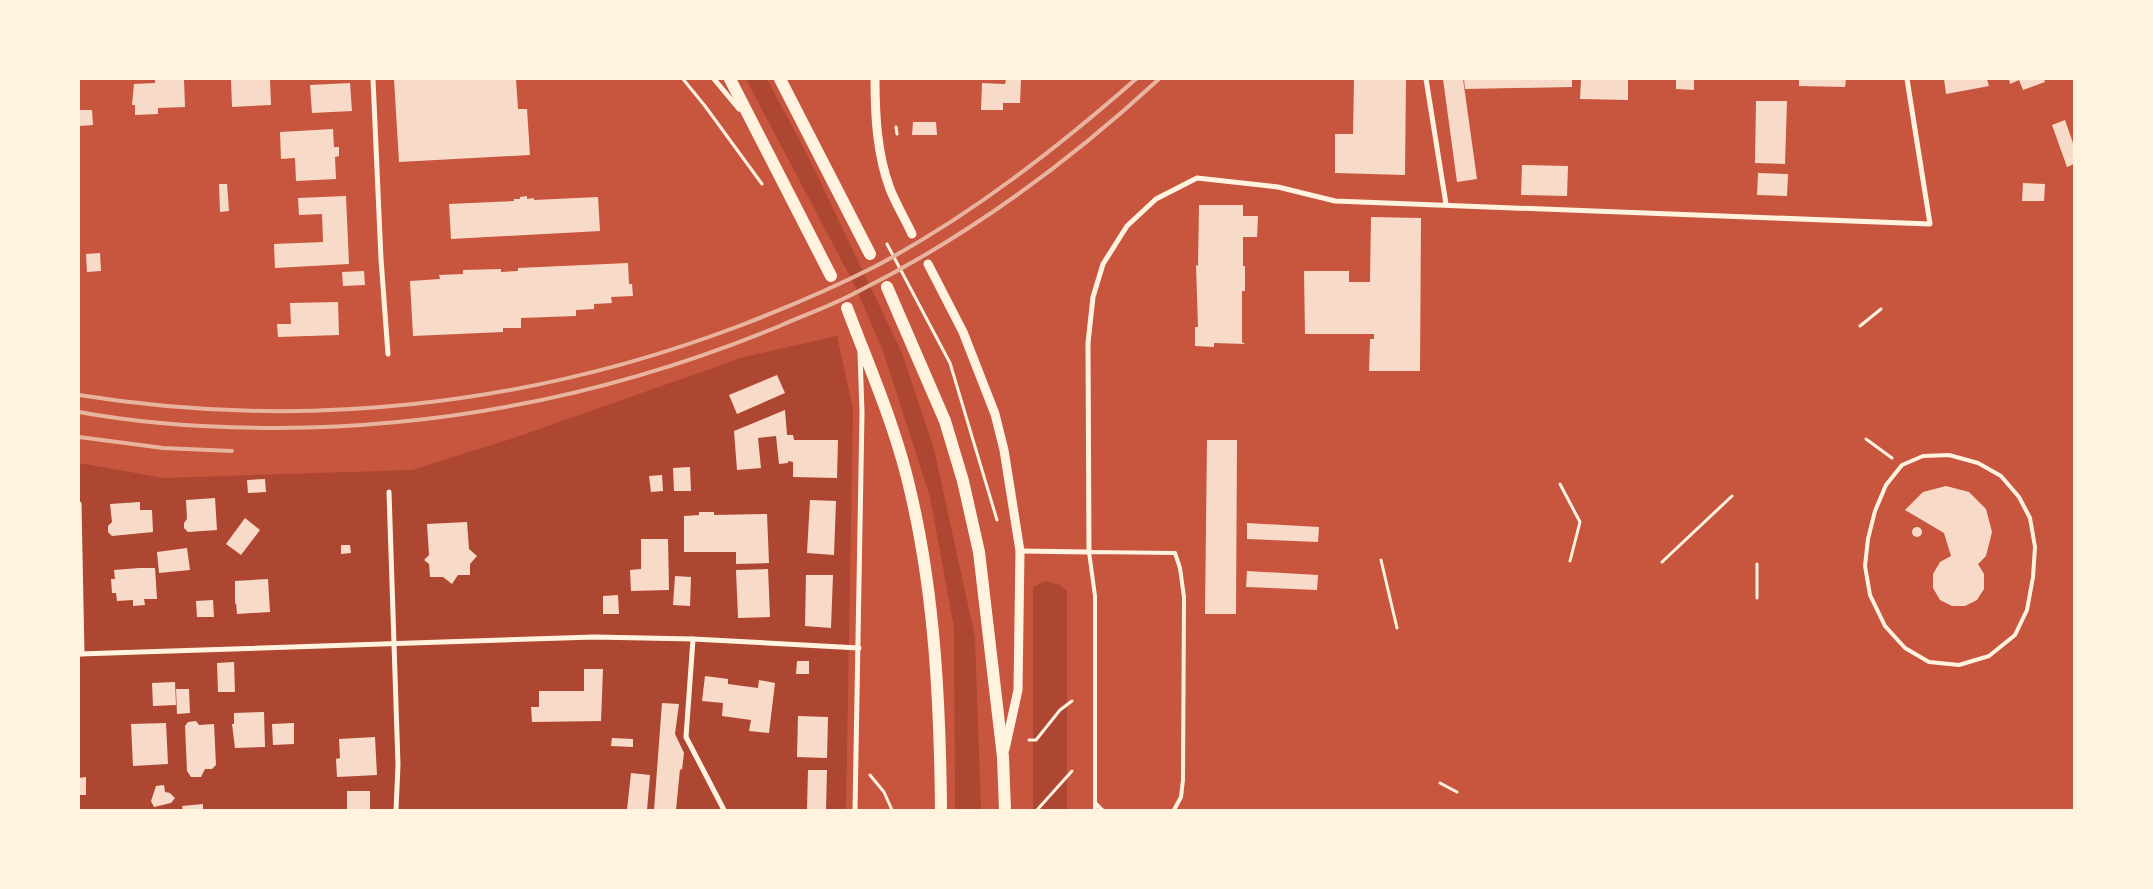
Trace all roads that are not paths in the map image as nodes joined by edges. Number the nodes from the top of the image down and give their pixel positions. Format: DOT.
graph roads {
  1 [pos="373,79"];
  2 [pos="714,79"];
  3 [pos="730,79"];
  4 [pos="780,79"];
  5 [pos="875,79"];
  6 [pos="1426,79"];
  7 [pos="1907,79"];
  8 [pos="751,123"];
  9 [pos="1446,204"];
  10 [pos="912,234"];
  11 [pos="870,254"];
  12 [pos="928,264"];
  13 [pos="831,276"];
  14 [pos="887,287"];
  15 [pos="847,308"];
  16 [pos="859,340"];
  17 [pos="388,354"];
  18 [pos="1902,465"];
  19 [pos="389,492"];
  20 [pos="79,504"];
  21 [pos="1020,551"];
  22 [pos="1089,552"];
  23 [pos="693,640"];
  24 [pos="395,643"];
  25 [pos="859,648"];
  26 [pos="80,654"];
  27 [pos="1003,757"];
  28 [pos="1094,803"];
  29 [pos="396,810"];
  30 [pos="724,810"];
  31 [pos="855,810"];
  32 [pos="941,810"];
  33 [pos="1005,810"];
  34 [pos="1094,810"];
  35 [pos="1102,810"];
  36 [pos="1174,810"];
  1 -- 17 [label="street"];
  2 -- 8 [label="street"];
  3 -- 8 [label="main road"];
  4 -- 11 [label="main road"];
  5 -- 10 [label="street"];
  6 -- 9 [label="street"];
  7 -- 9 [label="street"];
  8 -- 13 [label="main road"];
  9 -- 22 [label="street"];
  12 -- 21 [label="street"];
  14 -- 27 [label="main road"];
  15 -- 16 [label="main road"];
  16 -- 25 [label="street"];
  16 -- 32 [label="main road"];
  18 -- 18 [label="lane"];
  19 -- 24 [label="street"];
  20 -- 26 [label="street"];
  21 -- 22 [label="street"];
  21 -- 27 [label="street"];
  22 -- 28 [label="lane"];
  22 -- 36 [label="lane"];
  23 -- 24 [label="street"];
  23 -- 25 [label="street"];
  23 -- 30 [label="street"];
  24 -- 26 [label="street"];
  24 -- 29 [label="street"];
  25 -- 31 [label="street"];
  27 -- 33 [label="main road"];
  28 -- 34 [label="lane"];
  28 -- 35 [label="lane"];
}
